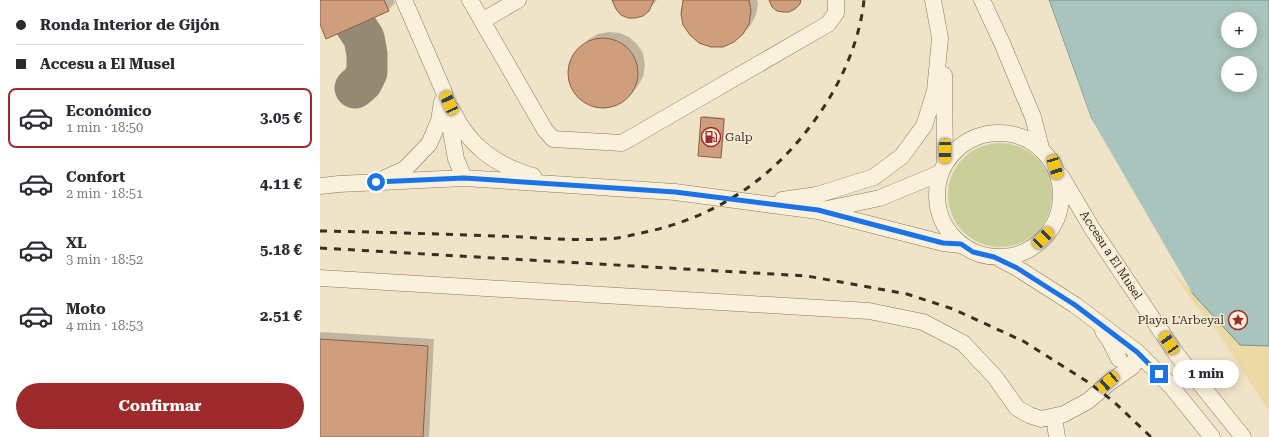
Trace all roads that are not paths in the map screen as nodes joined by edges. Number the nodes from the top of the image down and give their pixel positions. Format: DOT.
graph roads {
  1 [pos="404,0"];
  2 [pos="470,0"];
  3 [pos="518,0"];
  4 [pos="836,0"];
  5 [pos="933,0"];
  6 [pos="939,0"];
  7 [pos="985,4"];
  8 [pos="482,20"];
  9 [pos="940,38"];
  10 [pos="444,92"];
  11 [pos="1041,148"];
  12 [pos="1055,167"];
  13 [pos="943,168"];
  14 [pos="464,178"];
  15 [pos="376,182"];
  16 [pos="562,184"];
  17 [pos="320,186"];
  18 [pos="759,203"];
  19 [pos="818,210"];
  20 [pos="961,244"];
  21 [pos="994,257"];
  22 [pos="320,278"];
  23 [pos="1094,320"];
  24 [pos="1137,352"];
  25 [pos="1119,359"];
  26 [pos="1108,382"];
  27 [pos="1054,416"];
  28 [pos="1057,437"];
  29 [pos="1212,437"];
  30 [pos="1243,437"];
  1 -- 10 [label="lane"];
  2 -- 8 [label="lane"];
  3 -- 8 [label="lane"];
  4 -- 8 [label="lane"];
  5 -- 9 [label="lane"];
  6 -- 9 [label="lane"];
  7 -- 11 [label="lane"];
  9 -- 13 [label="lane"];
  9 -- 18 [label="lane"];
  10 -- 14 [label="lane"];
  10 -- 15 [label="lane"];
  10 -- 16 [label="lane"];
  11 -- 12 [label="lane, Accesu a El Musel"];
  11 -- 13 [label="lane, Accesu a El Musel"];
  12 -- 21 [label="lane, Accesu a El Musel"];
  12 -- 30 [label="lane, Accesu a El Musel"];
  13 -- 19 [label="lane"];
  13 -- 20 [label="lane, Accesu a El Musel"];
  14 -- 15 [label="lane"];
  14 -- 16 [label="lane"];
  15 -- 17 [label="lane"];
  16 -- 18 [label="lane"];
  18 -- 19 [label="lane"];
  19 -- 20 [label="lane"];
  20 -- 21 [label="lane, Accesu a El Musel"];
  21 -- 23 [label="lane, Accesu a El Musel"];
  22 -- 27 [label="lane"];
  23 -- 24 [label="lane, Accesu a El Musel"];
  23 -- 25 [label="lane"];
  24 -- 25 [label="lane"];
  24 -- 26 [label="lane"];
  24 -- 29 [label="lane, Accesu a El Musel"];
  25 -- 26 [label="lane"];
  26 -- 27 [label="lane"];
  27 -- 28 [label="lane"];
}
